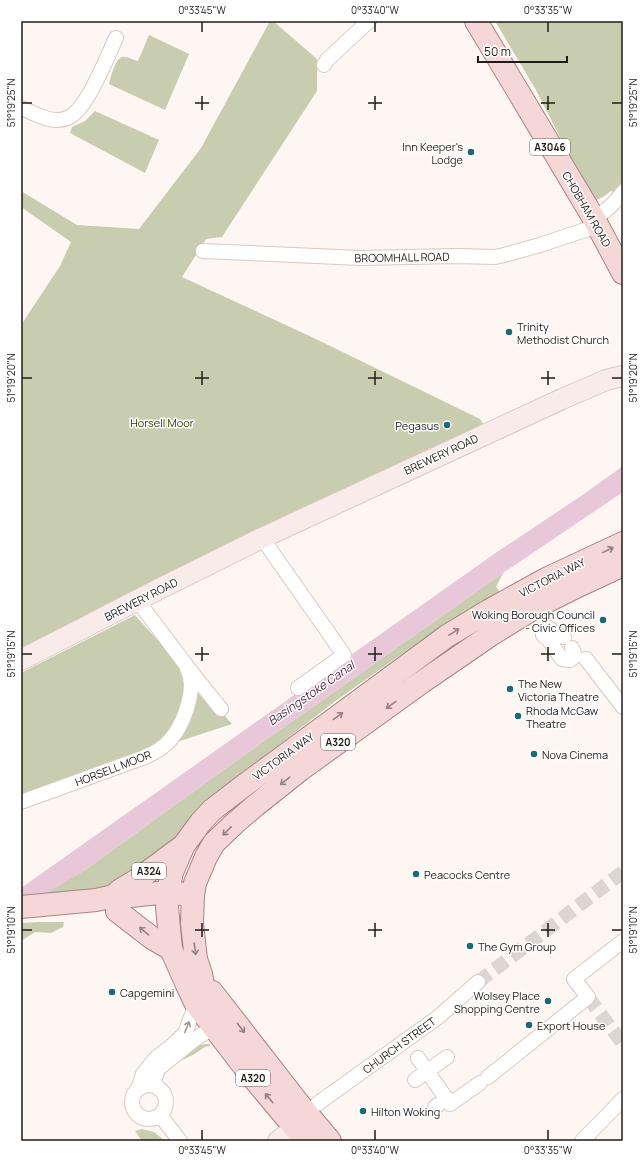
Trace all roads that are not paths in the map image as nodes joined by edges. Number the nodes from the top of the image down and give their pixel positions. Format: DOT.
graph roads {
  1 [pos="369,21"];
  2 [pos="476,21"];
  3 [pos="116,38"];
  4 [pos="324,65"];
  5 [pos="21,108"];
  6 [pos="623,192"];
  7 [pos="595,221"];
  8 [pos="203,251"];
  9 [pos="623,273"];
  10 [pos="623,376"];
  11 [pos="262,538"];
  12 [pos="623,542"];
  13 [pos="623,565"];
  14 [pos="137,600"];
  15 [pos="586,659"];
  16 [pos="21,660"];
  17 [pos="186,665"];
  18 [pos="298,688"];
  19 [pos="623,707"];
  20 [pos="222,709"];
  21 [pos="21,802"];
  22 [pos="184,845"];
  23 [pos="167,900"];
  24 [pos="193,902"];
  25 [pos="116,903"];
  26 [pos="21,906"];
  27 [pos="58,908"];
  28 [pos="21,916"];
  29 [pos="623,941"];
  30 [pos="171,949"];
  31 [pos="201,974"];
  32 [pos="478,982"];
  33 [pos="196,1004"];
  34 [pos="214,1027"];
  35 [pos="411,1049"];
  36 [pos="446,1057"];
  37 [pos="427,1071"];
  38 [pos="415,1080"];
  39 [pos="154,1086"];
  40 [pos="138,1089"];
  41 [pos="623,1099"];
  42 [pos="451,1104"];
  43 [pos="435,1107"];
  44 [pos="160,1115"];
  45 [pos="313,1127"];
  46 [pos="180,1141"];
  47 [pos="278,1141"];
  48 [pos="582,1141"];
  1 -- 4 [label="street"];
  2 -- 7 [label="main road, CHOBHAM ROAD / A3046"];
  3 -- 5 [label="street"];
  6 -- 7 [label="street, BROOMHALL ROAD"];
  7 -- 8 [label="street, BROOMHALL ROAD"];
  7 -- 9 [label="main road, CHOBHAM ROAD / A3046"];
  10 -- 11 [label="street, BREWERY ROAD"];
  11 -- 14 [label="street, BREWERY ROAD"];
  11 -- 18 [label="street"];
  22 -- 12 [label="main road, VICTORIA WAY / A320, one-way"];
  13 -- 24 [label="main road, VICTORIA WAY / A320, one-way"];
  14 -- 16 [label="street, BREWERY ROAD"];
  14 -- 17 [label="street, HORSELL MOOR"];
  15 -- 19 [label="street"];
  17 -- 20 [label="street, HORSELL MOOR"];
  17 -- 21 [label="street, HORSELL MOOR"];
  22 -- 23 [label="main road, VICTORIA WAY / A320"];
  22 -- 25 [label="main road, A324"];
  23 -- 24 [label="main road, A324"];
  23 -- 25 [label="main road, A324"];
  23 -- 30 [label="main road, VICTORIA WAY / A320"];
  24 -- 31 [label="main road, VICTORIA WAY / A320, one-way"];
  25 -- 27 [label="main road, A324"];
  30 -- 25 [label="main road, one-way"];
  26 -- 27 [label="main road, A324"];
  27 -- 28 [label="main road, A324"];
  29 -- 42 [label="street"];
  30 -- 33 [label="main road, VICTORIA WAY / A320"];
  31 -- 34 [label="main road, VICTORIA WAY"];
  31 -- 45 [label="main road, VICTORIA WAY / A320, one-way"];
  32 -- 35 [label="street, CHURCH STREET"];
  33 -- 34 [label="main road, VICTORIA WAY / A320"];
  40 -- 33 [label="street, one-way"];
  34 -- 39 [label="street"];
  45 -- 34 [label="main road, VICTORIA WAY / A320, one-way"];
  35 -- 37 [label="street"];
  35 -- 45 [label="street, CHURCH STREET"];
  36 -- 37 [label="street"];
  37 -- 38 [label="street"];
  37 -- 42 [label="street"];
  39 -- 40 [label="street"];
  39 -- 44 [label="street"];
  40 -- 44 [label="street"];
  41 -- 48 [label="street"];
  42 -- 43 [label="street"];
  44 -- 46 [label="street"];
  45 -- 47 [label="street"];
}
